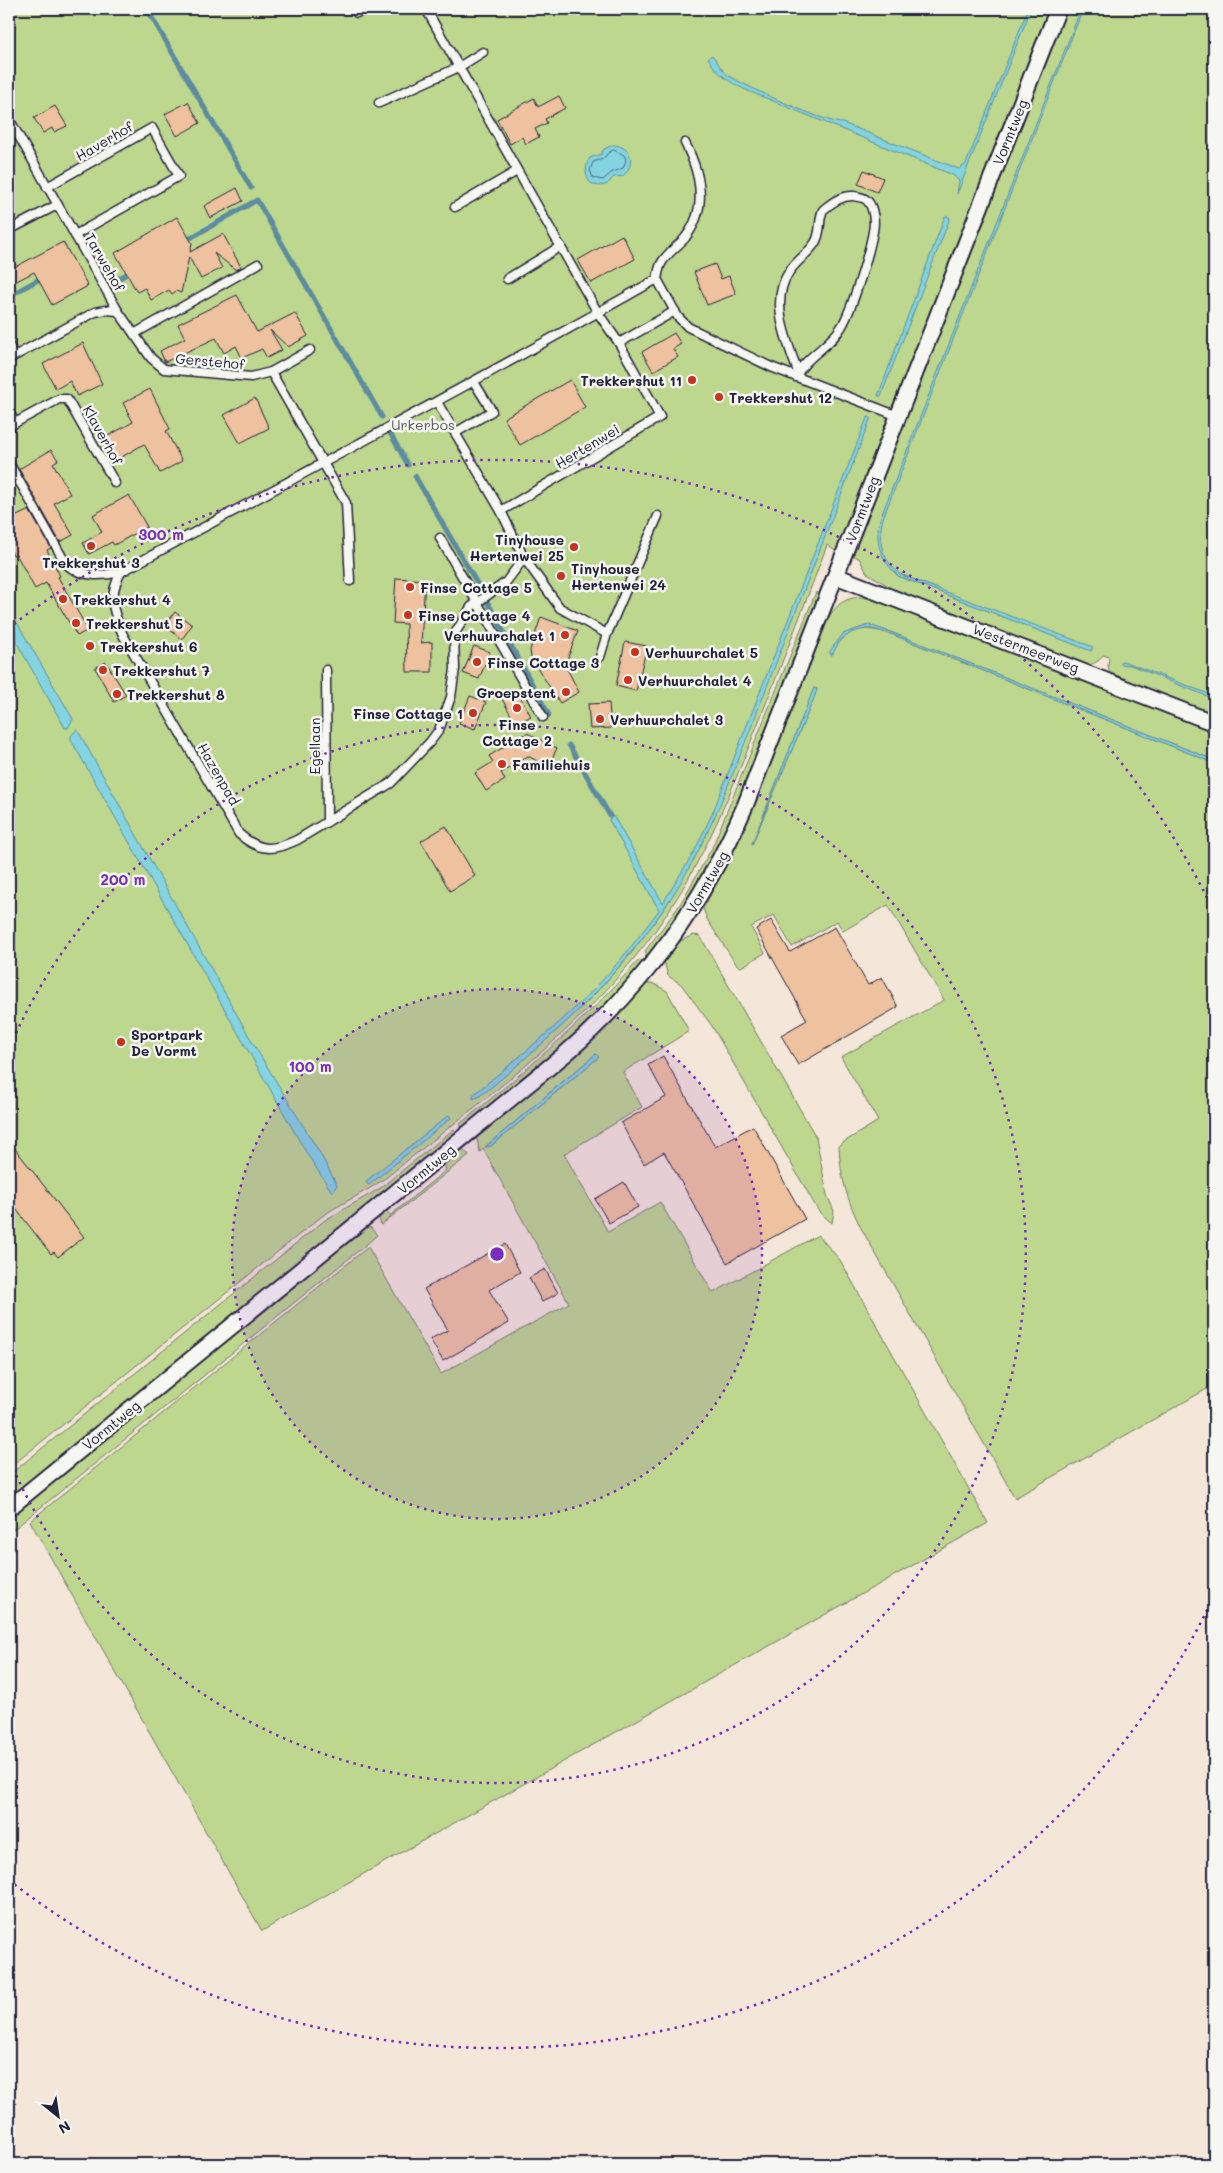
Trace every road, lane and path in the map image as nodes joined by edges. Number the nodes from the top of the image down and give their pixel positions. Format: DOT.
graph roads {
  1 [pos="426,9"];
  2 [pos="1058,9"];
  3 [pos="483,52"];
  4 [pos="459,67"];
  5 [pos="379,103"];
  6 [pos="12,124"];
  7 [pos="685,143"];
  8 [pos="518,171"];
  9 [pos="48,187"];
  10 [pos="57,205"];
  11 [pos="455,207"];
  12 [pos="9,230"];
  13 [pos="75,235"];
  14 [pos="561,246"];
  15 [pos="258,264"];
  16 [pos="507,278"];
  17 [pos="657,279"];
  18 [pos="675,310"];
  19 [pos="118,311"];
  20 [pos="598,313"];
  21 [pos="134,334"];
  22 [pos="619,343"];
  23 [pos="9,346"];
  24 [pos="310,350"];
  25 [pos="12,358"];
  26 [pos="271,372"];
  27 [pos="797,374"];
  28 [pos="474,382"];
  29 [pos="436,402"];
  30 [pos="9,412"];
  31 [pos="898,416"];
  32 [pos="12,425"];
  33 [pos="455,433"];
  34 [pos="9,463"];
  35 [pos="323,463"];
  36 [pos="115,483"];
  37 [pos="501,511"];
  38 [pos="658,516"];
  39 [pos="440,538"];
  40 [pos="524,558"];
  41 [pos="121,572"];
  42 [pos="836,576"];
  43 [pos="350,581"];
  44 [pos="476,603"];
  45 [pos="607,634"];
  46 [pos="600,657"];
  47 [pos="326,670"];
  48 [pos="543,717"];
  49 [pos="1214,723"];
  50 [pos="328,822"];
  51 [pos="9,1508"];
  1 -- 4 [label="lane"];
  2 -- 31 [label="street, Vormtweg"];
  3 -- 4 [label="lane"];
  4 -- 5 [label="lane"];
  4 -- 8 [label="lane"];
  6 -- 9 [label="lane, Tarwehof"];
  7 -- 17 [label="lane"];
  8 -- 11 [label="lane"];
  8 -- 14 [label="lane"];
  9 -- 10 [label="lane, Tarwehof"];
  9 -- 13 [label="lane, Haverhof"];
  10 -- 12 [label="lane"];
  10 -- 13 [label="lane, Tarwehof"];
  13 -- 19 [label="lane, Tarwehof"];
  14 -- 16 [label="lane"];
  14 -- 20 [label="lane"];
  15 -- 21 [label="lane"];
  17 -- 18 [label="lane"];
  17 -- 20 [label="lane"];
  18 -- 22 [label="lane"];
  18 -- 27 [label="lane"];
  19 -- 21 [label="lane, Gerstehof"];
  19 -- 25 [label="lane, Tarwehof"];
  20 -- 22 [label="lane"];
  20 -- 28 [label="lane"];
  21 -- 26 [label="lane, Gerstehof"];
  22 -- 37 [label="lane, Hertenwei"];
  23 -- 25 [label="lane, Tarwehof"];
  24 -- 26 [label="lane, Gerstehof"];
  26 -- 35 [label="lane"];
  27 -- 27 [label="lane"];
  27 -- 31 [label="lane"];
  28 -- 29 [label="lane"];
  28 -- 33 [label="lane"];
  29 -- 33 [label="lane"];
  29 -- 35 [label="lane"];
  30 -- 32 [label="lane, Klaverhof"];
  31 -- 42 [label="street, Vormtweg"];
  32 -- 36 [label="lane, Klaverhof"];
  33 -- 37 [label="lane"];
  34 -- 41 [label="lane"];
  35 -- 41 [label="lane"];
  35 -- 43 [label="lane"];
  37 -- 40 [label="lane"];
  38 -- 45 [label="lane"];
  39 -- 44 [label="lane"];
  40 -- 44 [label="lane, Hazenpad"];
  40 -- 45 [label="lane"];
  41 -- 50 [label="lane, Hazenpad"];
  42 -- 49 [label="street, Westermeerweg"];
  42 -- 51 [label="street, Vormtweg"];
  44 -- 48 [label="lane"];
  44 -- 50 [label="lane, Hazenpad"];
  45 -- 46 [label="lane"];
  47 -- 50 [label="lane, Egellaan"];
}
